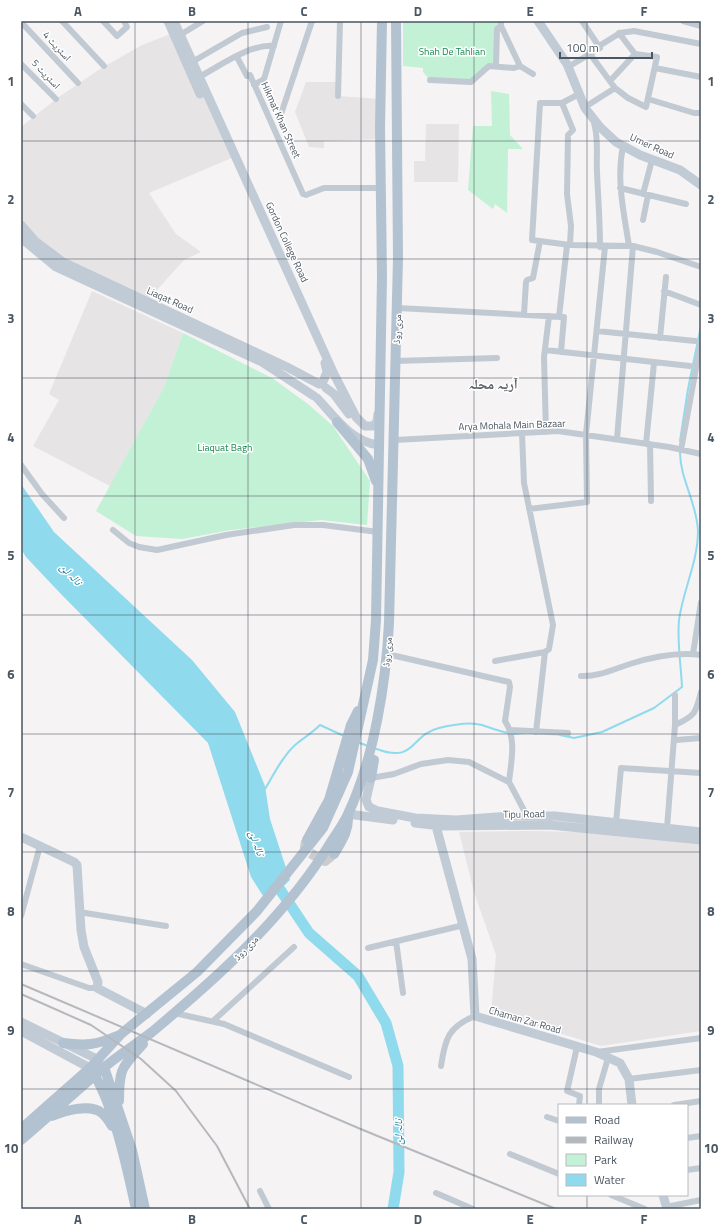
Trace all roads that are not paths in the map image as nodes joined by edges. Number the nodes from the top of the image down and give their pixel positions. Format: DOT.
graph roads {
  1 [pos="62,21"];
  2 [pos="103,21"];
  3 [pos="124,21"];
  4 [pos="168,21"];
  5 [pos="174,21"];
  6 [pos="203,21"];
  7 [pos="281,21"];
  8 [pos="312,21"];
  9 [pos="340,21"];
  10 [pos="382,21"];
  11 [pos="396,21"];
  12 [pos="538,21"];
  13 [pos="582,21"];
  14 [pos="683,21"];
  15 [pos="21,22"];
  16 [pos="501,23"];
  17 [pos="701,26"];
  18 [pos="267,27"];
  19 [pos="619,34"];
  20 [pos="180,35"];
  21 [pos="701,44"];
  22 [pos="274,46"];
  23 [pos="599,46"];
  24 [pos="590,54"];
  25 [pos="635,54"];
  26 [pos="237,57"];
  27 [pos="192,62"];
  28 [pos="21,64"];
  29 [pos="496,65"];
  30 [pos="104,66"];
  31 [pos="520,66"];
  32 [pos="568,67"];
  33 [pos="655,68"];
  34 [pos="533,74"];
  35 [pos="199,77"];
  36 [pos="701,77"];
  37 [pos="430,80"];
  38 [pos="610,81"];
  39 [pos="78,83"];
  40 [pos="254,85"];
  41 [pos="614,88"];
  42 [pos="579,94"];
  43 [pos="338,96"];
  44 [pos="56,99"];
  45 [pos="648,99"];
  46 [pos="562,103"];
  47 [pos="21,104"];
  48 [pos="585,107"];
  49 [pos="701,113"];
  50 [pos="281,114"];
  51 [pos="33,116"];
  52 [pos="593,118"];
  53 [pos="380,127"];
  54 [pos="397,127"];
  55 [pos="623,146"];
  56 [pos="652,160"];
  57 [pos="701,185"];
  58 [pos="380,188"];
  59 [pos="620,188"];
  60 [pos="645,194"];
  61 [pos="686,204"];
  62 [pos="642,220"];
  63 [pos="21,225"];
  64 [pos="21,238"];
  65 [pos="540,241"];
  66 [pos="568,245"];
  67 [pos="631,246"];
  68 [pos="602,247"];
  69 [pos="701,267"];
  70 [pos="666,277"];
  71 [pos="664,291"];
  72 [pos="701,306"];
  73 [pos="398,308"];
  74 [pos="524,314"];
  75 [pos="548,316"];
  76 [pos="559,317"];
  77 [pos="597,330"];
  78 [pos="625,334"];
  79 [pos="660,338"];
  80 [pos="698,341"];
  81 [pos="545,350"];
  82 [pos="561,352"];
  83 [pos="595,356"];
  84 [pos="497,358"];
  85 [pos="623,359"];
  86 [pos="395,361"];
  87 [pos="654,363"];
  88 [pos="690,366"];
  89 [pos="698,372"];
  90 [pos="334,374"];
  91 [pos="323,386"];
  92 [pos="380,388"];
  93 [pos="315,397"];
  94 [pos="337,422"];
  95 [pos="365,426"];
  96 [pos="546,432"];
  97 [pos="522,433"];
  98 [pos="586,434"];
  99 [pos="617,439"];
  100 [pos="395,440"];
  101 [pos="648,444"];
  102 [pos="379,445"];
  103 [pos="681,450"];
  104 [pos="701,454"];
  105 [pos="21,465"];
  106 [pos="379,494"];
  107 [pos="651,501"];
  108 [pos="529,509"];
  109 [pos="64,518"];
  110 [pos="113,530"];
  111 [pos="378,532"];
  112 [pos="701,602"];
  113 [pos="545,652"];
  114 [pos="387,654"];
  115 [pos="693,654"];
  116 [pos="701,655"];
  117 [pos="496,661"];
  118 [pos="581,676"];
  119 [pos="701,692"];
  120 [pos="675,695"];
  121 [pos="675,725"];
  122 [pos="511,730"];
  123 [pos="536,732"];
  124 [pos="568,733"];
  125 [pos="701,738"];
  126 [pos="676,740"];
  127 [pos="349,749"];
  128 [pos="371,758"];
  129 [pos="673,772"];
  130 [pos="701,773"];
  131 [pos="370,778"];
  132 [pos="509,782"];
  133 [pos="348,814"];
  134 [pos="527,816"];
  135 [pos="616,822"];
  136 [pos="436,826"];
  137 [pos="667,828"];
  138 [pos="701,832"];
  139 [pos="21,837"];
  140 [pos="307,840"];
  141 [pos="701,840"];
  142 [pos="40,846"];
  143 [pos="334,854"];
  144 [pos="21,912"];
  145 [pos="79,912"];
  146 [pos="464,925"];
  147 [pos="166,926"];
  148 [pos="232,936"];
  149 [pos="396,941"];
  150 [pos="246,947"];
  151 [pos="294,947"];
  152 [pos="368,948"];
  153 [pos="21,964"];
  154 [pos="97,988"];
  155 [pos="403,993"];
  156 [pos="174,1013"];
  157 [pos="147,1014"];
  158 [pos="475,1016"];
  159 [pos="213,1021"];
  160 [pos="21,1022"];
  161 [pos="162,1023"];
  162 [pos="21,1031"];
  163 [pos="122,1034"];
  164 [pos="701,1038"];
  165 [pos="63,1043"];
  166 [pos="577,1047"];
  167 [pos="596,1052"];
  168 [pos="608,1058"];
  169 [pos="102,1064"];
  170 [pos="441,1066"];
  171 [pos="701,1070"];
  172 [pos="93,1072"];
  173 [pos="349,1077"];
  174 [pos="629,1079"];
  175 [pos="701,1102"];
  176 [pos="579,1104"];
  177 [pos="599,1104"];
  178 [pos="632,1104"];
  179 [pos="683,1104"];
  180 [pos="120,1112"];
  181 [pos="547,1117"];
  182 [pos="47,1118"];
  183 [pos="558,1122"];
  184 [pos="21,1129"];
  185 [pos="116,1132"];
  186 [pos="701,1136"];
  187 [pos="688,1138"];
  188 [pos="21,1140"];
  189 [pos="510,1154"];
  190 [pos="701,1168"];
  191 [pos="688,1170"];
  192 [pos="558,1174"];
  193 [pos="260,1191"];
  194 [pos="436,1193"];
  195 [pos="613,1196"];
  196 [pos="663,1196"];
  197 [pos="701,1202"];
  198 [pos="667,1208"];
  199 [pos="136,1209"];
  200 [pos="146,1209"];
  201 [pos="269,1209"];
  202 [pos="472,1209"];
  203 [pos="645,1209"];
  1 -- 30 [label="street"];
  2 -- 3 [label="street"];
  4 -- 91 [label="street, Gordon College Road"];
  5 -- 20 [label="street, Gordon College Road"];
  6 -- 20 [label="street"];
  7 -- 22 [label="street"];
  8 -- 50 [label="street"];
  9 -- 43 [label="street"];
  10 -- 53 [label="main road, مری روڈ"];
  11 -- 54 [label="main road, مری روڈ"];
  12 -- 32 [label="street, Umer Road"];
  13 -- 23 [label="street"];
  14 -- 17 [label="street"];
  15 -- 39 [label="street, اسٹریٹ 4"];
  16 -- 29 [label="street"];
  16 -- 31 [label="street"];
  18 -- 27 [label="street"];
  19 -- 21 [label="street"];
  19 -- 23 [label="street"];
  19 -- 25 [label="street"];
  20 -- 27 [label="street, Gordon College Road"];
  22 -- 26 [label="street"];
  22 -- 40 [label="street"];
  23 -- 24 [label="street"];
  24 -- 32 [label="street"];
  24 -- 38 [label="street"];
  25 -- 33 [label="street"];
  25 -- 38 [label="street"];
  26 -- 35 [label="street"];
  26 -- 40 [label="street, Hikmat Khan Street"];
  27 -- 35 [label="street, Gordon College Road"];
  28 -- 44 [label="street, اسٹریٹ 5"];
  29 -- 31 [label="street"];
  29 -- 37 [label="street"];
  31 -- 34 [label="street"];
  32 -- 42 [label="street, Umer Road"];
  33 -- 36 [label="street"];
  33 -- 45 [label="street"];
  35 -- 90 [label="street, Gordon College Road"];
  38 -- 41 [label="street"];
  40 -- 58 [label="street, Hikmat Khan Street"];
  41 -- 45 [label="street"];
  41 -- 48 [label="street"];
  42 -- 46 [label="street"];
  42 -- 48 [label="street, Umer Road"];
  45 -- 49 [label="street"];
  46 -- 65 [label="street"];
  46 -- 66 [label="street"];
  47 -- 51 [label="street"];
  48 -- 52 [label="street, Umer Road"];
  52 -- 55 [label="street, Umer Road"];
  52 -- 68 [label="street"];
  53 -- 54 [label="main road"];
  53 -- 58 [label="main road, مری روڈ"];
  54 -- 73 [label="main road, مری روڈ"];
  55 -- 56 [label="street, Umer Road"];
  55 -- 59 [label="street"];
  56 -- 57 [label="street, Umer Road"];
  56 -- 60 [label="street"];
  58 -- 92 [label="main road, مری روڈ"];
  59 -- 60 [label="street"];
  59 -- 67 [label="street"];
  60 -- 61 [label="street"];
  60 -- 62 [label="street"];
  63 -- 91 [label="street, Liaqat Road"];
  64 -- 93 [label="street, Liaqat Road"];
  65 -- 66 [label="street"];
  65 -- 74 [label="street"];
  66 -- 68 [label="street"];
  66 -- 76 [label="street"];
  67 -- 68 [label="street"];
  67 -- 69 [label="street"];
  67 -- 78 [label="street"];
  68 -- 77 [label="street"];
  70 -- 71 [label="street"];
  71 -- 72 [label="street"];
  71 -- 79 [label="street"];
  73 -- 74 [label="street"];
  73 -- 86 [label="main road, مری روڈ"];
  74 -- 75 [label="street"];
  75 -- 76 [label="street"];
  75 -- 81 [label="street"];
  76 -- 82 [label="street"];
  77 -- 78 [label="street"];
  77 -- 83 [label="street"];
  78 -- 79 [label="street"];
  78 -- 85 [label="street"];
  79 -- 80 [label="street"];
  80 -- 89 [label="street"];
  81 -- 82 [label="street"];
  81 -- 96 [label="street"];
  82 -- 83 [label="street"];
  83 -- 85 [label="street"];
  83 -- 98 [label="street"];
  84 -- 86 [label="street"];
  85 -- 87 [label="street"];
  85 -- 99 [label="street"];
  86 -- 100 [label="main road, مری روڈ"];
  87 -- 88 [label="street"];
  87 -- 101 [label="street"];
  89 -- 103 [label="street"];
  90 -- 91 [label="street"];
  90 -- 95 [label="street, Gordon College Road"];
  91 -- 93 [label="street"];
  91 -- 95 [label="street, Liaqat Road"];
  92 -- 95 [label="street"];
  92 -- 102 [label="main road, مری روڈ"];
  93 -- 94 [label="street, Liaqat Road"];
  94 -- 102 [label="street, Liaqat Road"];
  94 -- 106 [label="main road"];
  96 -- 97 [label="street, Arya Mohala Main Bazaar"];
  96 -- 98 [label="street, Arya Mohala Main Bazaar"];
  97 -- 100 [label="street, Arya Mohala Main Bazaar"];
  97 -- 108 [label="street"];
  98 -- 99 [label="street, Arya Mohala Main Bazaar"];
  98 -- 108 [label="street"];
  99 -- 101 [label="street, Arya Mohala Main Bazaar"];
  100 -- 114 [label="main road, مری روڈ"];
  101 -- 103 [label="street, Arya Mohala Main Bazaar"];
  101 -- 107 [label="street"];
  102 -- 106 [label="main road, مری روڈ"];
  103 -- 104 [label="street, Arya Mohala Main Bazaar"];
  105 -- 109 [label="street"];
  106 -- 111 [label="main road, مری روڈ"];
  108 -- 113 [label="street"];
  110 -- 111 [label="street"];
  111 -- 127 [label="main road, مری روڈ"];
  112 -- 115 [label="street"];
  113 -- 117 [label="street"];
  113 -- 123 [label="street"];
  114 -- 122 [label="street"];
  114 -- 128 [label="main road, مری روڈ"];
  115 -- 116 [label="street"];
  115 -- 118 [label="street"];
  119 -- 121 [label="street"];
  120 -- 121 [label="street"];
  121 -- 126 [label="street"];
  122 -- 123 [label="street"];
  122 -- 132 [label="street"];
  123 -- 124 [label="street"];
  125 -- 126 [label="street"];
  126 -- 129 [label="street"];
  127 -- 140 [label="main road"];
  127 -- 148 [label="main road, مری روڈ"];
  128 -- 131 [label="main road"];
  128 -- 133 [label="main road, مری روڈ"];
  129 -- 130 [label="street"];
  129 -- 135 [label="street"];
  129 -- 137 [label="street"];
  131 -- 132 [label="street"];
  131 -- 134 [label="street"];
  132 -- 134 [label="street"];
  133 -- 136 [label="street, Tipu Road"];
  133 -- 143 [label="main road"];
  133 -- 150 [label="main road, مری روڈ"];
  134 -- 135 [label="street"];
  135 -- 137 [label="street"];
  136 -- 141 [label="street, Tipu Road"];
  136 -- 146 [label="street, Chaman Zar Road"];
  137 -- 138 [label="street"];
  139 -- 142 [label="street"];
  142 -- 144 [label="street"];
  142 -- 145 [label="street"];
  145 -- 147 [label="street"];
  145 -- 154 [label="street"];
  146 -- 149 [label="street"];
  146 -- 158 [label="street, Chaman Zar Road"];
  148 -- 150 [label="main road"];
  148 -- 157 [label="main road, مری روڈ"];
  149 -- 152 [label="street"];
  149 -- 155 [label="street"];
  150 -- 156 [label="main road, مری روڈ"];
  151 -- 159 [label="street"];
  153 -- 154 [label="street"];
  154 -- 157 [label="street"];
  156 -- 159 [label="street"];
  156 -- 161 [label="main road, مری روڈ"];
  157 -- 163 [label="main road, مری روڈ"];
  158 -- 166 [label="street, Chaman Zar Road"];
  158 -- 170 [label="street"];
  159 -- 173 [label="street"];
  160 -- 165 [label="street"];
  161 -- 169 [label="main road, مری روڈ"];
  161 -- 180 [label="main road"];
  162 -- 172 [label="street"];
  163 -- 165 [label="main road"];
  163 -- 169 [label="main road, مری روڈ"];
  164 -- 167 [label="street"];
  165 -- 169 [label="street"];
  166 -- 167 [label="street, Chaman Zar Road"];
  166 -- 176 [label="street"];
  167 -- 168 [label="street, Chaman Zar Road"];
  168 -- 174 [label="street, Chaman Zar Road"];
  168 -- 177 [label="street"];
  169 -- 172 [label="main road, مری روڈ"];
  169 -- 180 [label="main road"];
  171 -- 174 [label="street"];
  172 -- 182 [label="main road, مری روڈ"];
  172 -- 184 [label="main road, مری روڈ"];
  172 -- 185 [label="main road"];
  174 -- 178 [label="street, Chaman Zar Road"];
  175 -- 179 [label="street"];
  180 -- 200 [label="main road"];
  181 -- 183 [label="street"];
  182 -- 185 [label="main road"];
  182 -- 188 [label="main road, مری روڈ"];
  185 -- 199 [label="main road"];
  186 -- 187 [label="street"];
  189 -- 192 [label="street"];
  190 -- 191 [label="street"];
  193 -- 201 [label="street"];
  194 -- 202 [label="street"];
  195 -- 203 [label="street"];
  196 -- 198 [label="street"];
  197 -- 198 [label="street"];
}
